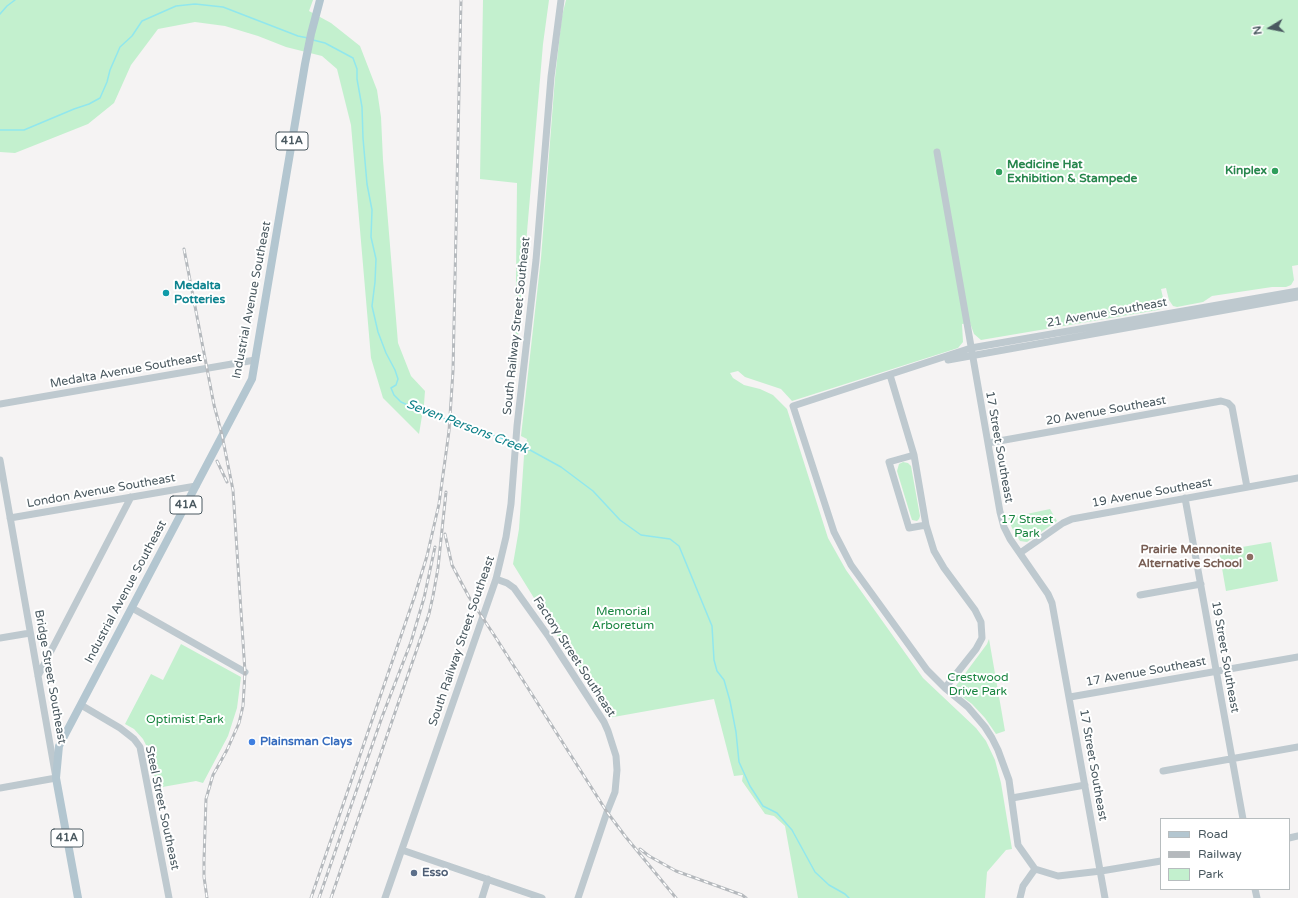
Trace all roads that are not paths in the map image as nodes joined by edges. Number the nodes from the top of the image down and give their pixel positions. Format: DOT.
graph roads {
  1 [pos="320,0"];
  2 [pos="561,0"];
  3 [pos="937,152"];
  4 [pos="1298,291"];
  5 [pos="1298,298"];
  6 [pos="972,352"];
  7 [pos="255,360"];
  8 [pos="890,375"];
  9 [pos="0,404"];
  10 [pos="988,443"];
  11 [pos="914,455"];
  12 [pos="0,460"];
  13 [pos="1298,478"];
  14 [pos="196,486"];
  15 [pos="1246,487"];
  16 [pos="131,497"];
  17 [pos="1185,498"];
  18 [pos="10,518"];
  19 [pos="926,525"];
  20 [pos="1020,553"];
  21 [pos="496,579"];
  22 [pos="1201,584"];
  23 [pos="1140,596"];
  24 [pos="132,608"];
  25 [pos="30,633"];
  26 [pos="0,638"];
  27 [pos="1298,657"];
  28 [pos="1216,671"];
  29 [pos="245,672"];
  30 [pos="38,676"];
  31 [pos="945,688"];
  32 [pos="1070,697"];
  33 [pos="81,705"];
  34 [pos="1298,747"];
  35 [pos="1232,758"];
  36 [pos="1163,771"];
  37 [pos="56,778"];
  38 [pos="1085,785"];
  39 [pos="0,788"];
  40 [pos="1012,798"];
  41 [pos="1243,818"];
  42 [pos="402,850"];
  43 [pos="1160,861"];
  44 [pos="1035,868"];
  45 [pos="1101,871"];
  46 [pos="488,879"];
  47 [pos="78,898"];
  48 [pos="169,898"];
  49 [pos="385,898"];
  50 [pos="482,898"];
  51 [pos="542,898"];
  52 [pos="578,898"];
  53 [pos="1020,898"];
  54 [pos="1105,898"];
  1 -- 7 [label="main road, Industrial Avenue Southeast / 41A"];
  2 -- 21 [label="street, South Railway Street Southeast"];
  3 -- 6 [label="street, 17 Street Southeast"];
  4 -- 6 [label="street, 21 Avenue Southeast"];
  5 -- 6 [label="street, 21 Avenue Southeast"];
  6 -- 8 [label="street, 21 Avenue Southeast"];
  6 -- 10 [label="street, 17 Street Southeast"];
  7 -- 9 [label="street, Medalta Avenue Southeast"];
  7 -- 14 [label="main road, Industrial Avenue Southeast / 41A"];
  8 -- 11 [label="street"];
  8 -- 31 [label="street, 21 Avenue Southeast"];
  10 -- 15 [label="street, 20 Avenue Southeast"];
  10 -- 20 [label="street, 17 Street Southeast"];
  11 -- 19 [label="street"];
  11 -- 19 [label="street"];
  12 -- 18 [label="street, Bridge Street Southeast"];
  13 -- 15 [label="street, 19 Avenue Southeast"];
  14 -- 16 [label="street, London Avenue Southeast"];
  14 -- 24 [label="main road, Industrial Avenue Southeast / 41A"];
  15 -- 17 [label="street, 19 Avenue Southeast"];
  16 -- 18 [label="street, London Avenue Southeast"];
  16 -- 30 [label="street"];
  17 -- 20 [label="street, 19 Avenue Southeast"];
  17 -- 22 [label="street, 19 Street Southeast"];
  18 -- 25 [label="street, Bridge Street Southeast"];
  19 -- 31 [label="street"];
  20 -- 32 [label="street, 17 Street Southeast"];
  21 -- 42 [label="street, South Railway Street Southeast"];
  21 -- 52 [label="street, Factory Street Southeast"];
  22 -- 23 [label="street"];
  22 -- 28 [label="street, 19 Street Southeast"];
  24 -- 29 [label="street"];
  24 -- 33 [label="main road, Industrial Avenue Southeast / 41A"];
  25 -- 26 [label="street"];
  25 -- 30 [label="street, Bridge Street Southeast"];
  27 -- 28 [label="street, 17 Avenue Southeast"];
  28 -- 32 [label="street, 17 Avenue Southeast"];
  28 -- 35 [label="street, 19 Street Southeast"];
  30 -- 37 [label="street, Bridge Street Southeast"];
  31 -- 40 [label="street"];
  32 -- 38 [label="street, 17 Street Southeast"];
  33 -- 37 [label="main road, Industrial Avenue Southeast / 41A"];
  33 -- 48 [label="street, Steel Street Southeast"];
  34 -- 35 [label="street"];
  35 -- 36 [label="street"];
  35 -- 41 [label="street, 19 Street Southeast"];
  37 -- 39 [label="street"];
  37 -- 47 [label="main road, Bridge Street Southeast / 41A"];
  38 -- 40 [label="street"];
  38 -- 45 [label="street, 17 Street Southeast"];
  40 -- 44 [label="street"];
  42 -- 46 [label="street"];
  42 -- 49 [label="street, South Railway Street Southeast"];
  43 -- 45 [label="street"];
  44 -- 45 [label="street"];
  44 -- 53 [label="street"];
  45 -- 54 [label="street, 17 Street Southeast"];
  46 -- 50 [label="street"];
  46 -- 51 [label="street"];
}
